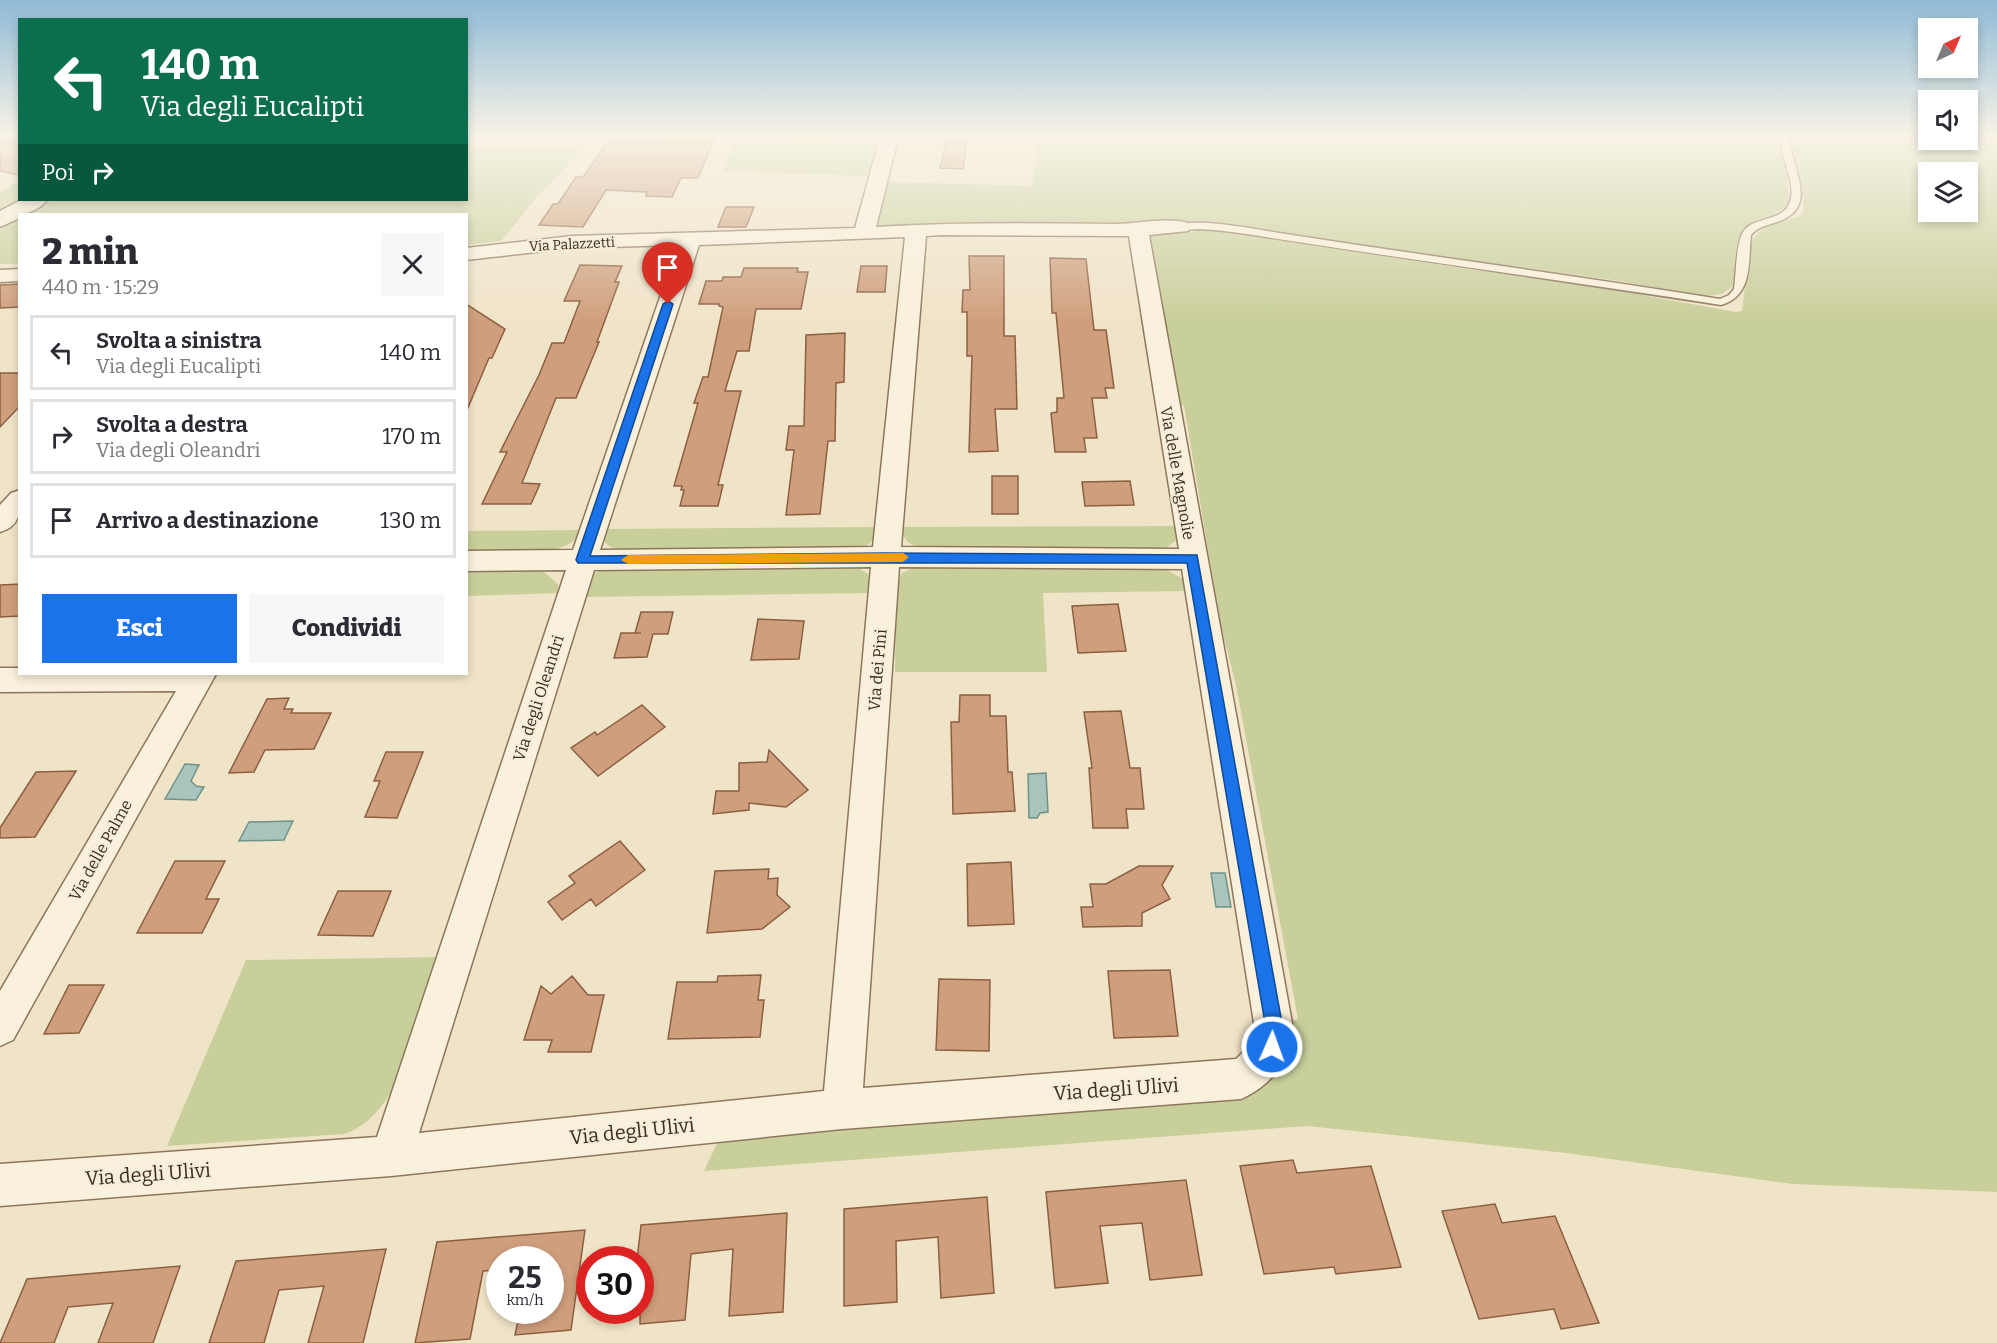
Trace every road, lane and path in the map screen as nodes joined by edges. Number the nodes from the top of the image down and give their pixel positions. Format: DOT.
graph roads {
  1 [pos="874,197"];
  2 [pos="1795,197"];
  3 [pos="34,201"];
  4 [pos="0,220"];
  5 [pos="1181,227"];
  6 [pos="1137,230"];
  7 [pos="916,231"];
  8 [pos="864,234"];
  9 [pos="690,240"];
  10 [pos="468,254"];
  11 [pos="18,275"];
  12 [pos="0,276"];
  13 [pos="18,501"];
  14 [pos="0,523"];
  15 [pos="886,557"];
  16 [pos="1193,559"];
  17 [pos="583,560"];
  18 [pos="468,561"];
  19 [pos="199,676"];
  20 [pos="0,680"];
  21 [pos="0,1027"];
  22 [pos="1260,1067"];
  23 [pos="842,1109"];
  24 [pos="391,1156"];
  25 [pos="0,1185"];
  1 -- 8 [label="street"];
  2 -- 5 [label="lane"];
  3 -- 4 [label="main road"];
  5 -- 6 [label="street, Via Palazzetti"];
  6 -- 7 [label="street, Via Palazzetti"];
  6 -- 16 [label="street, Via delle Magnolie"];
  7 -- 8 [label="street, Via Palazzetti"];
  7 -- 15 [label="street, Via dei Pini"];
  8 -- 9 [label="street, Via Palazzetti"];
  9 -- 10 [label="street, Via Palazzetti"];
  9 -- 17 [label="street, Via degli Oleandri"];
  11 -- 12 [label="street"];
  13 -- 14 [label="street"];
  15 -- 16 [label="street"];
  15 -- 17 [label="street"];
  15 -- 23 [label="street, Via dei Pini"];
  16 -- 22 [label="street, Via delle Magnolie"];
  17 -- 18 [label="street"];
  17 -- 24 [label="street, Via degli Oleandri"];
  19 -- 20 [label="street"];
  19 -- 21 [label="street, Via delle Palme"];
  22 -- 23 [label="street, Via degli Ulivi"];
  23 -- 24 [label="street, Via degli Ulivi"];
  24 -- 25 [label="street, Via degli Ulivi"];
}
